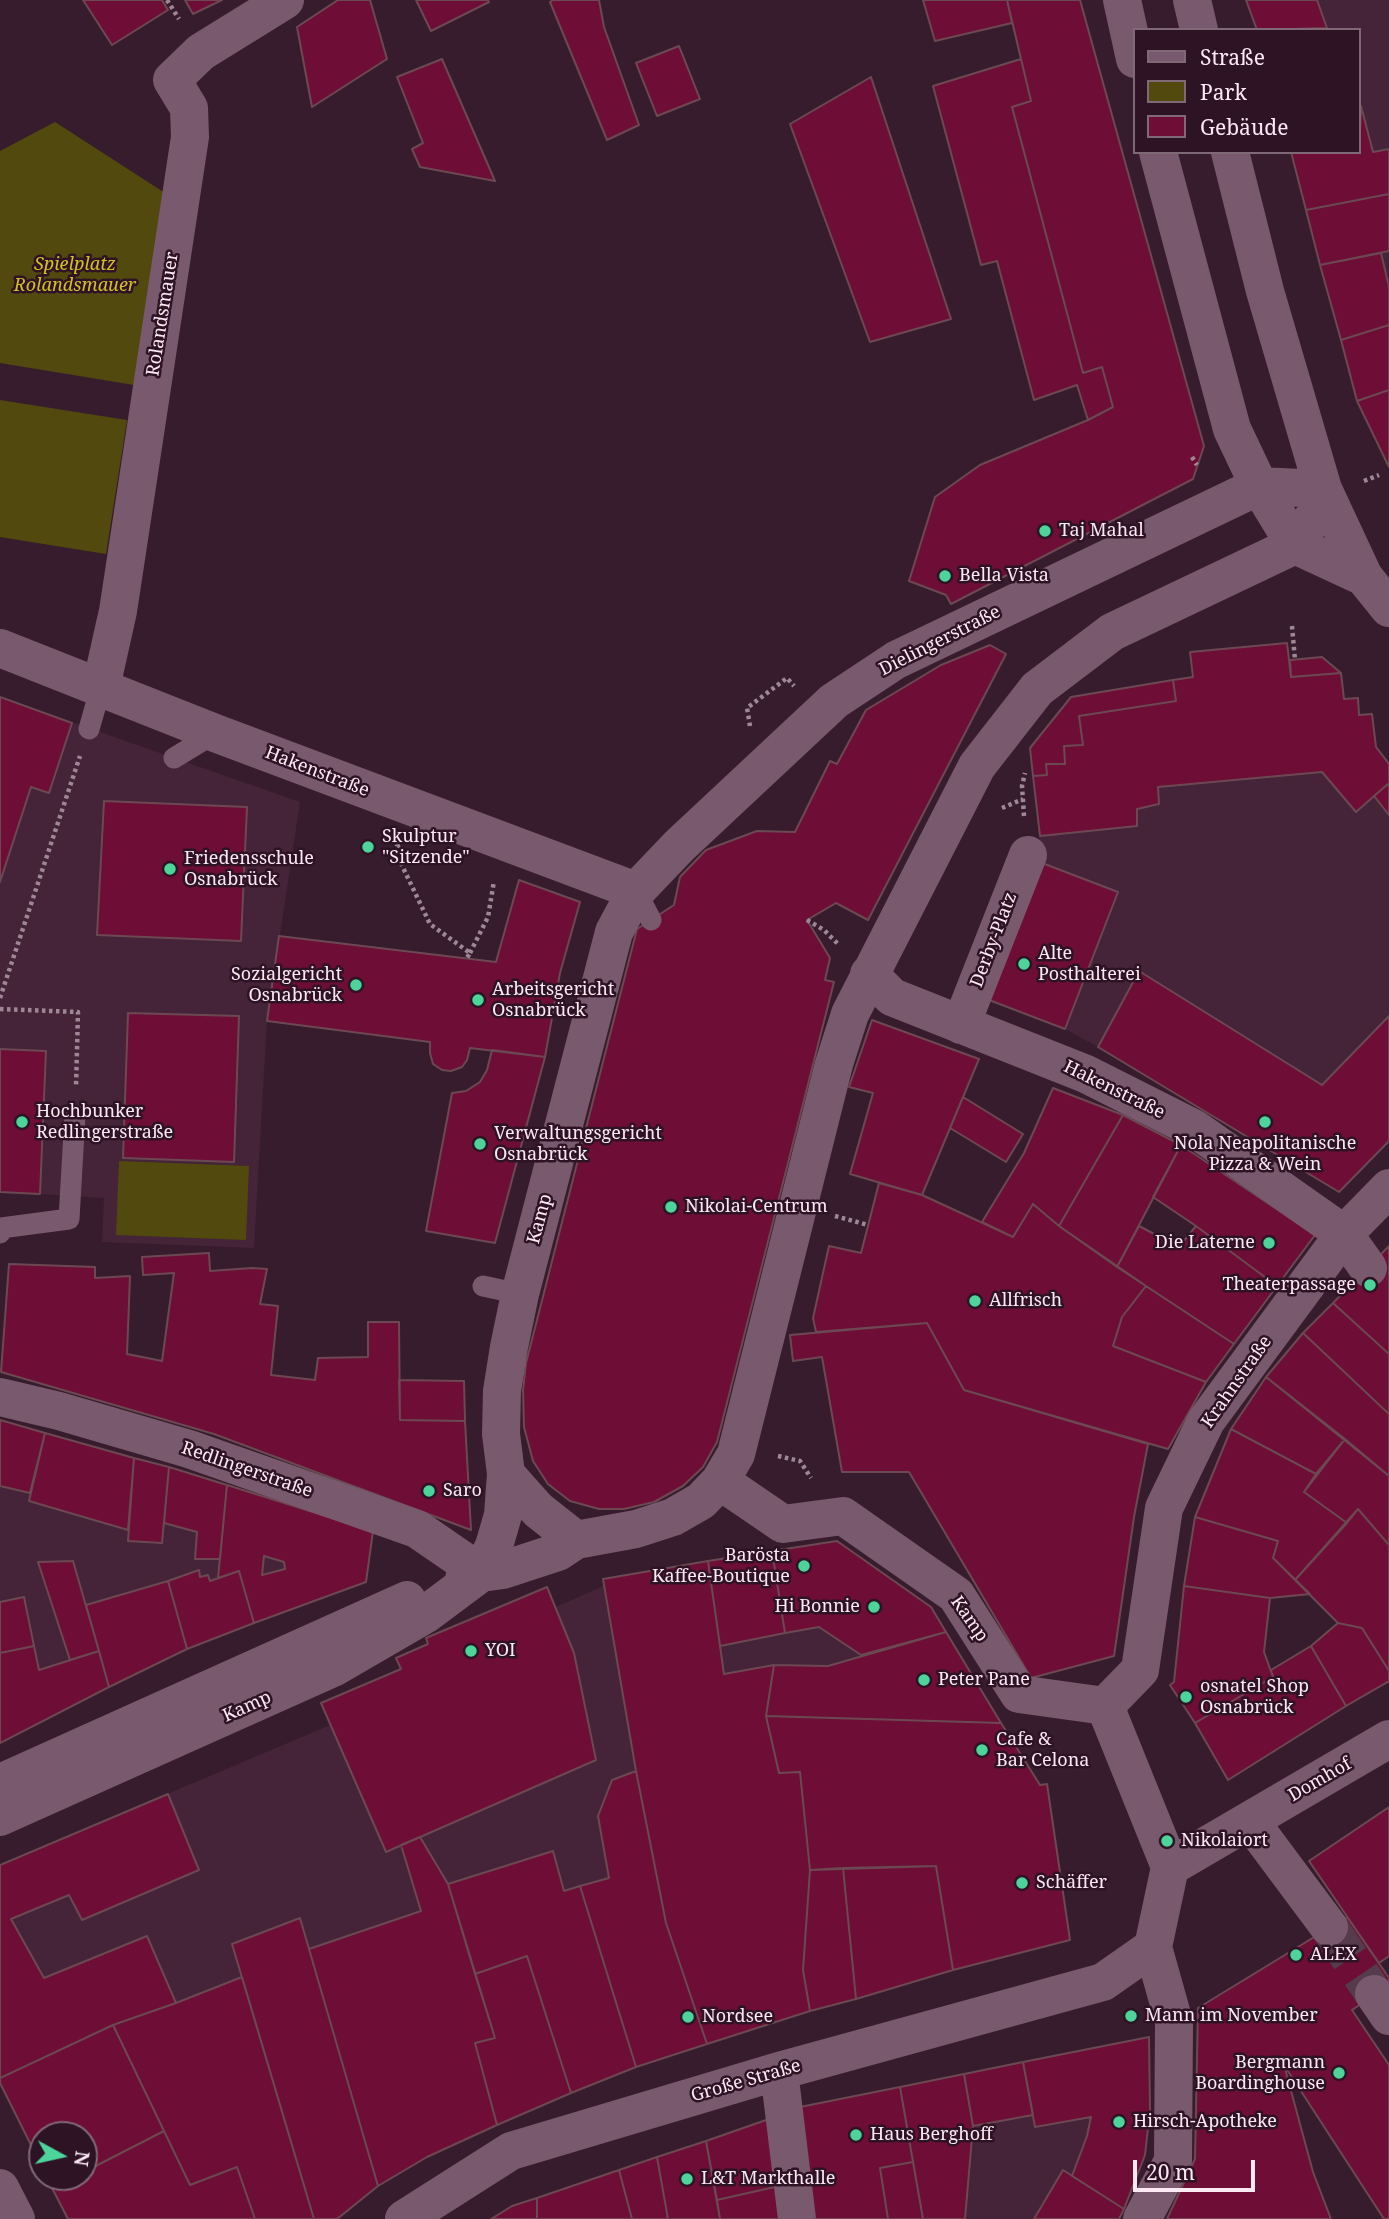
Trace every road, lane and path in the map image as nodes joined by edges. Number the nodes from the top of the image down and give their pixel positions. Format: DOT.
graph roads {
  1 [pos="285,0"];
  2 [pos="1122,0"];
  3 [pos="1192,0"];
  4 [pos="1199,28"];
  5 [pos="1134,54"];
  6 [pos="1159,154"];
  7 [pos="1231,154"];
  8 [pos="1192,457"];
  9 [pos="1197,465"];
  10 [pos="1259,486"];
  11 [pos="1325,494"];
  12 [pos="1295,545"];
  13 [pos="1364,577"];
  14 [pos="1389,608"];
  15 [pos="1292,626"];
  16 [pos="0,649"];
  17 [pos="1295,660"];
  18 [pos="787,678"];
  19 [pos="101,687"];
  20 [pos="747,708"];
  21 [pos="89,729"];
  22 [pos="215,733"];
  23 [pos="174,758"];
  24 [pos="1031,762"];
  25 [pos="402,844"];
  26 [pos="1028,855"];
  27 [pos="498,867"];
  28 [pos="644,906"];
  29 [pos="869,974"];
  30 [pos="0,998"];
  31 [pos="0,1009"];
  32 [pos="850,1014"];
  33 [pos="961,1025"];
  34 [pos="816,1050"];
  35 [pos="75,1115"];
  36 [pos="1389,1188"];
  37 [pos="827,1214"];
  38 [pos="868,1225"];
  39 [pos="0,1233"];
  40 [pos="1345,1234"];
  41 [pos="1368,1268"];
  42 [pos="483,1286"];
  43 [pos="520,1294"];
  44 [pos="0,1397"];
  45 [pos="506,1474"];
  46 [pos="720,1480"];
  47 [pos="576,1541"];
  48 [pos="481,1573"];
  49 [pos="1105,1706"];
  50 [pos="1389,1740"];
  51 [pos="0,1783"];
  52 [pos="0,1817"];
  53 [pos="1250,1821"];
  54 [pos="1170,1867"];
  55 [pos="1329,1927"];
  56 [pos="1153,1947"];
  57 [pos="779,2071"];
  58 [pos="0,2189"];
  59 [pos="16,2219"];
  60 [pos="404,2219"];
  61 [pos="797,2219"];
  62 [pos="1142,2219"];
  1 -- 19 [label="street, Rolandsmauer"];
  2 -- 5 [label="street"];
  3 -- 4 [label="street"];
  6 -- 10 [label="street"];
  7 -- 11 [label="street"];
  8 -- 9 [label="path"];
  10 -- 11 [label="street, Dielingerstraße"];
  10 -- 12 [label="street"];
  10 -- 28 [label="street, Dielingerstraße"];
  11 -- 12 [label="street"];
  11 -- 13 [label="street"];
  12 -- 13 [label="street"];
  12 -- 29 [label="street"];
  13 -- 14 [label="street"];
  15 -- 17 [label="path"];
  16 -- 19 [label="street, Hakenstraße"];
  18 -- 20 [label="path"];
  19 -- 21 [label="lane"];
  19 -- 22 [label="street, Hakenstraße"];
  21 -- 30 [label="path"];
  22 -- 23 [label="lane"];
  22 -- 27 [label="street, Hakenstraße"];
  24 -- 26 [label="path"];
  25 -- 27 [label="path"];
  26 -- 33 [label="street, Derby-Platz"];
  27 -- 28 [label="street, Hakenstraße"];
  28 -- 43 [label="street, Kamp"];
  29 -- 32 [label="street, Kamp"];
  29 -- 33 [label="street, Hakenstraße"];
  31 -- 35 [label="path"];
  32 -- 34 [label="lane"];
  32 -- 46 [label="street, Kamp"];
  33 -- 40 [label="street, Hakenstraße"];
  35 -- 39 [label="lane"];
  36 -- 40 [label="street, Krahnstraße"];
  37 -- 38 [label="path"];
  40 -- 41 [label="street"];
  40 -- 49 [label="street, Krahnstraße"];
  42 -- 43 [label="lane"];
  43 -- 45 [label="street, Kamp"];
  44 -- 48 [label="street, Redlingerstraße"];
  45 -- 47 [label="street"];
  45 -- 48 [label="street, Kamp"];
  46 -- 47 [label="street, Kamp"];
  46 -- 49 [label="street, Kamp"];
  47 -- 48 [label="street, Kamp"];
  48 -- 51 [label="street, Kamp"];
  48 -- 52 [label="street, Kamp"];
  49 -- 54 [label="street"];
  50 -- 53 [label="street, Domhof"];
  53 -- 54 [label="street"];
  53 -- 55 [label="street"];
  54 -- 56 [label="street"];
  56 -- 57 [label="street, Große Straße"];
  56 -- 62 [label="street"];
  57 -- 60 [label="street, Große Straße"];
  57 -- 61 [label="street"];
  58 -- 59 [label="street"];
}
